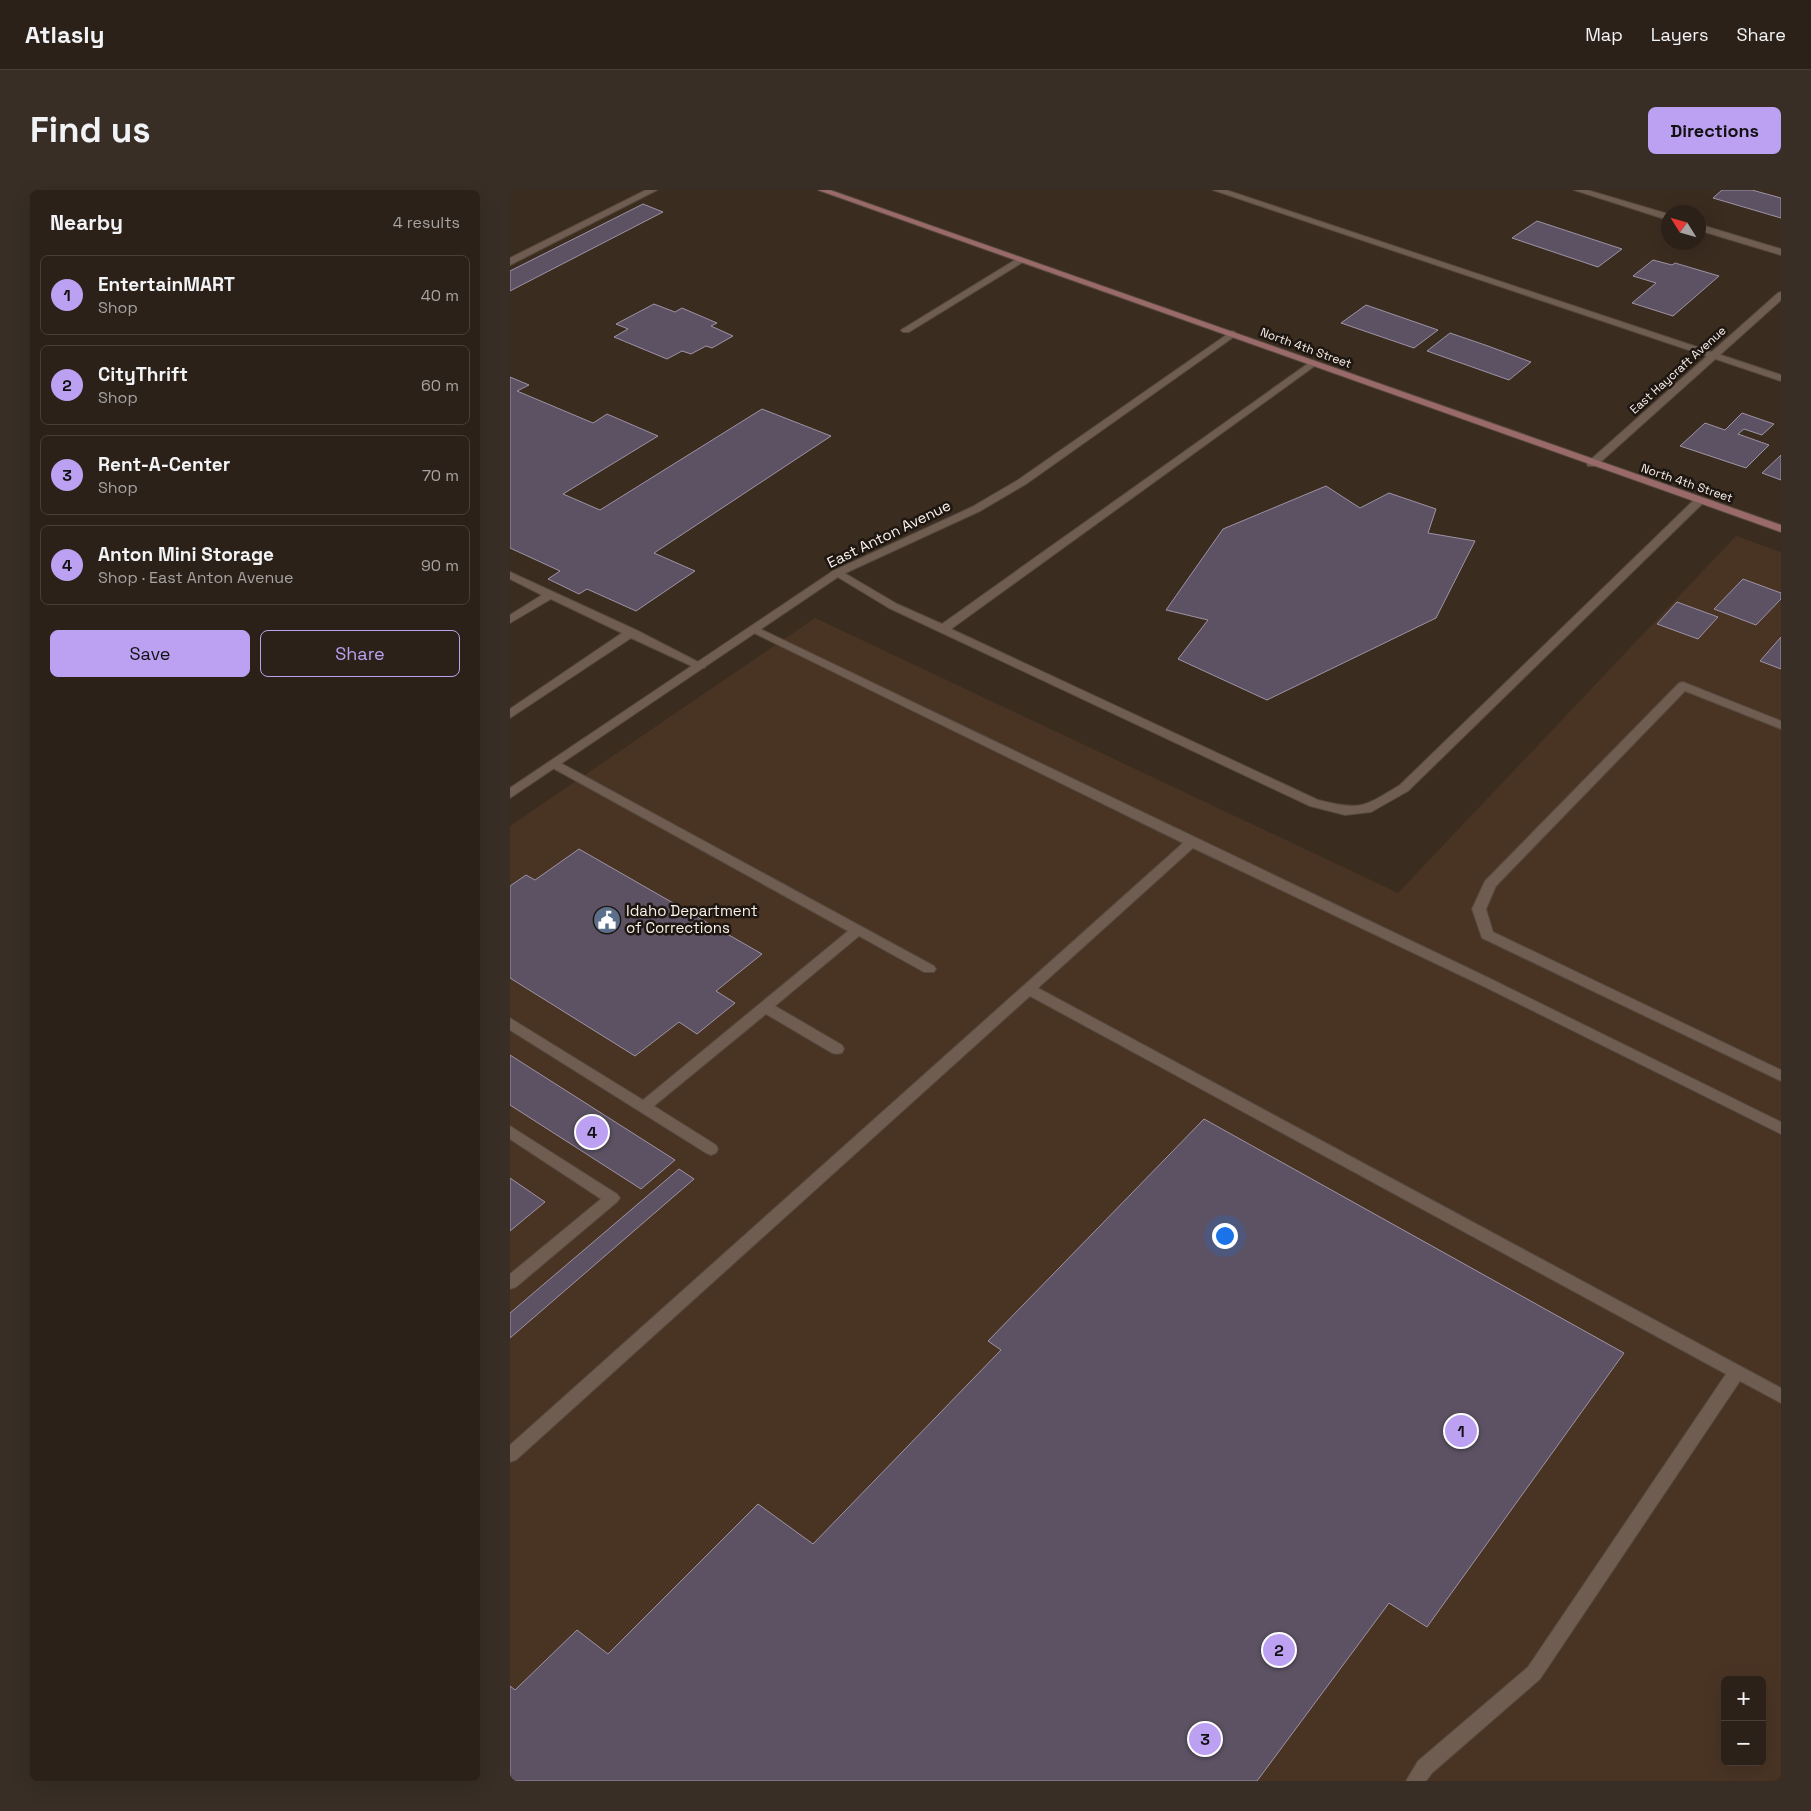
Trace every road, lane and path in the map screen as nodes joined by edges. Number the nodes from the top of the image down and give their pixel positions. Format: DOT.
graph roads {
  1 [pos="653,190"];
  2 [pos="822,190"];
  3 [pos="1217,190"];
  4 [pos="1578,190"];
  5 [pos="1661,215"];
  6 [pos="1706,229"];
  7 [pos="1781,252"];
  8 [pos="1020,260"];
  9 [pos="510,262"];
  10 [pos="1781,295"];
  11 [pos="906,330"];
  12 [pos="1232,334"];
  13 [pos="1713,356"];
  14 [pos="1313,364"];
  15 [pos="1781,378"];
  16 [pos="1592,464"];
  17 [pos="1699,501"];
  18 [pos="1781,529"];
  19 [pos="837,574"];
  20 [pos="510,575"];
  21 [pos="551,594"];
  22 [pos="510,620"];
  23 [pos="754,629"];
  24 [pos="943,629"];
  25 [pos="632,632"];
  26 [pos="700,666"];
  27 [pos="510,714"];
  28 [pos="1781,726"];
  29 [pos="555,764"];
  30 [pos="510,794"];
  31 [pos="1192,842"];
  32 [pos="858,930"];
  33 [pos="929,969"];
  34 [pos="1029,989"];
  35 [pos="765,1007"];
  36 [pos="510,1023"];
  37 [pos="838,1049"];
  38 [pos="1781,1076"];
  39 [pos="644,1107"];
  40 [pos="1781,1128"];
  41 [pos="510,1132"];
  42 [pos="711,1149"];
  43 [pos="513,1276"];
  44 [pos="1737,1372"];
  45 [pos="1781,1396"];
  46 [pos="510,1455"];
  47 [pos="1415,1781"];
  1 -- 9 [label="street"];
  2 -- 8 [label="main road, North 4th Street"];
  3 -- 13 [label="street"];
  4 -- 5 [label="street"];
  6 -- 7 [label="street"];
  8 -- 11 [label="street"];
  8 -- 12 [label="main road, North 4th Street"];
  10 -- 13 [label="street, East Haycraft Avenue"];
  12 -- 14 [label="main road, North 4th Street"];
  12 -- 19 [label="street, East Anton Avenue"];
  13 -- 15 [label="street"];
  13 -- 16 [label="street, East Haycraft Avenue"];
  14 -- 16 [label="main road, North 4th Street"];
  14 -- 24 [label="street"];
  16 -- 17 [label="main road, North 4th Street"];
  17 -- 18 [label="main road, North 4th Street"];
  17 -- 24 [label="street"];
  19 -- 23 [label="street, East Anton Avenue"];
  19 -- 24 [label="street"];
  20 -- 21 [label="lane"];
  21 -- 22 [label="street"];
  21 -- 25 [label="lane"];
  23 -- 26 [label="street, East Anton Avenue"];
  23 -- 31 [label="street"];
  25 -- 26 [label="lane"];
  25 -- 27 [label="street"];
  26 -- 29 [label="street, East Anton Avenue"];
  28 -- 38 [label="street"];
  29 -- 30 [label="street, East Anton Avenue"];
  29 -- 32 [label="street"];
  31 -- 34 [label="street"];
  31 -- 40 [label="street"];
  32 -- 33 [label="street"];
  32 -- 35 [label="street"];
  34 -- 44 [label="street"];
  34 -- 46 [label="street"];
  35 -- 37 [label="street"];
  35 -- 39 [label="street"];
  36 -- 39 [label="street"];
  39 -- 42 [label="street"];
  41 -- 43 [label="street"];
  44 -- 45 [label="street"];
  44 -- 47 [label="street"];
}
